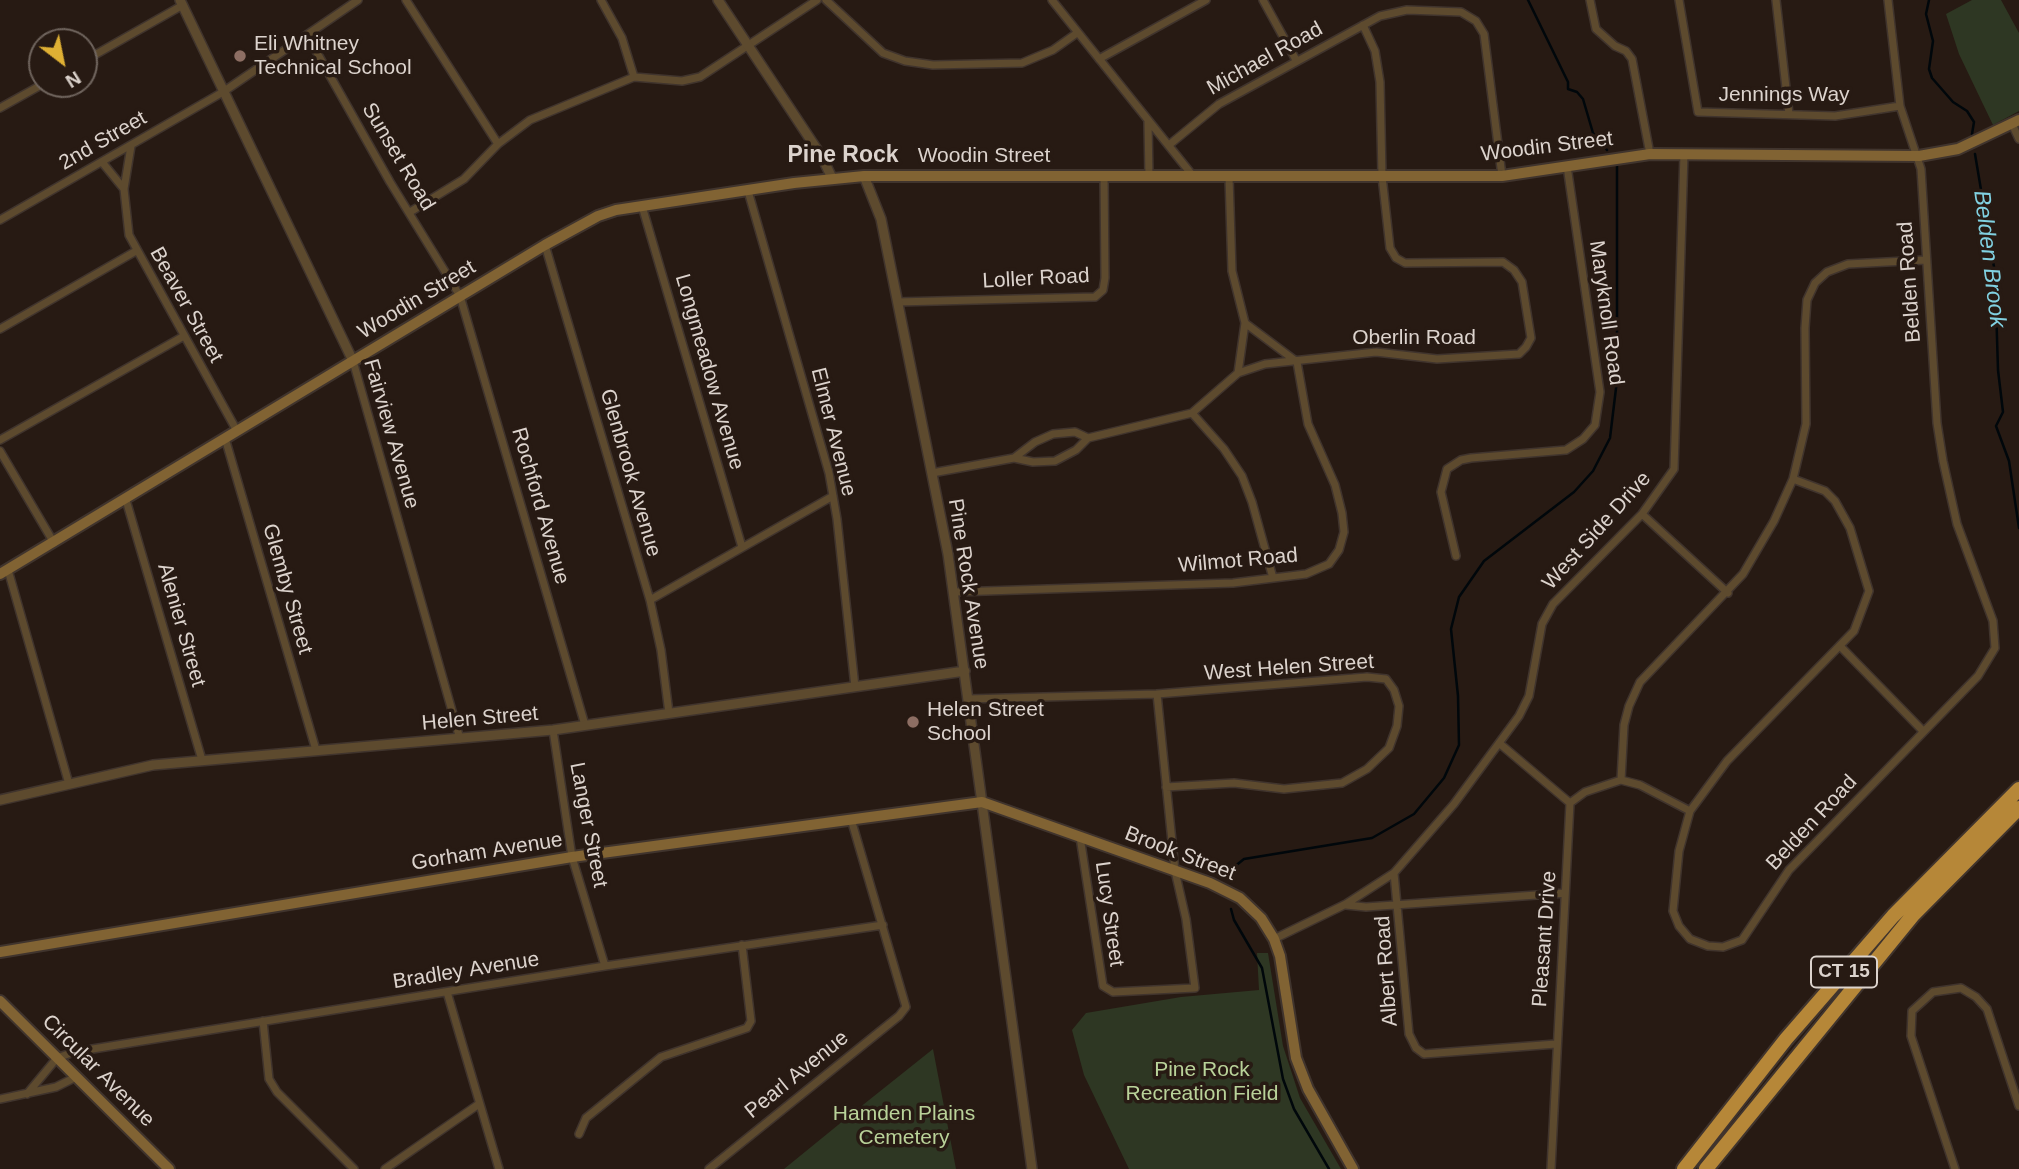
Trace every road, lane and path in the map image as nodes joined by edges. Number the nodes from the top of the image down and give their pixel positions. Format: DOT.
graph roads {
  1 [pos="358,0"];
  2 [pos="406,0"];
  3 [pos="600,0"];
  4 [pos="718,0"];
  5 [pos="817,0"];
  6 [pos="826,0"];
  7 [pos="1052,0"];
  8 [pos="1206,0"];
  9 [pos="1263,0"];
  10 [pos="1590,0"];
  11 [pos="1679,0"];
  12 [pos="1776,0"];
  13 [pos="1888,0"];
  14 [pos="182,3"];
  15 [pos="1363,25"];
  16 [pos="1077,33"];
  17 [pos="307,35"];
  18 [pos="749,46"];
  19 [pos="98,53"];
  20 [pos="1099,59"];
  21 [pos="1296,61"];
  22 [pos="634,77"];
  23 [pos="28,92"];
  24 [pos="223,92"];
  25 [pos="1900,106"];
  26 [pos="0,108"];
  27 [pos="1789,114"];
  28 [pos="1148,121"];
  29 [pos="2016,122"];
  30 [pos="2019,139"];
  31 [pos="498,144"];
  32 [pos="1169,145"];
  33 [pos="131,146"];
  34 [pos="1684,153"];
  35 [pos="1650,154"];
  36 [pos="1919,156"];
  37 [pos="102,162"];
  38 [pos="1567,166"];
  39 [pos="1104,175"];
  40 [pos="864,176"];
  41 [pos="1193,176"];
  42 [pos="1382,176"];
  43 [pos="1502,176"];
  44 [pos="1149,177"];
  45 [pos="1229,177"];
  46 [pos="832,178"];
  47 [pos="124,189"];
  48 [pos="748,191"];
  49 [pos="642,206"];
  50 [pos="410,212"];
  51 [pos="0,219"];
  52 [pos="545,245"];
  53 [pos="136,251"];
  54 [pos="1925,260"];
  55 [pos="460,296"];
  56 [pos="897,302"];
  57 [pos="1245,323"];
  58 [pos="0,329"];
  59 [pos="184,336"];
  60 [pos="353,360"];
  61 [pos="1297,362"];
  62 [pos="1238,373"];
  63 [pos="1192,413"];
  64 [pos="237,432"];
  65 [pos="225,438"];
  66 [pos="1088,438"];
  67 [pos="0,440"];
  68 [pos="0,451"];
  69 [pos="1014,457"];
  70 [pos="932,473"];
  71 [pos="1793,479"];
  72 [pos="833,496"];
  73 [pos="126,500"];
  74 [pos="1642,514"];
  75 [pos="54,543"];
  76 [pos="742,547"];
  77 [pos="1456,556"];
  78 [pos="4,572"];
  79 [pos="1273,578"];
  80 [pos="955,592"];
  81 [pos="1728,593"];
  82 [pos="650,600"];
  83 [pos="1840,646"];
  84 [pos="965,671"];
  85 [pos="855,687"];
  86 [pos="1157,694"];
  87 [pos="968,699"];
  88 [pos="669,713"];
  89 [pos="585,726"];
  90 [pos="553,730"];
  91 [pos="1923,731"];
  92 [pos="460,739"];
  93 [pos="1499,743"];
  94 [pos="316,750"];
  95 [pos="202,760"];
  96 [pos="1621,780"];
  97 [pos="69,784"];
  98 [pos="1166,787"];
  99 [pos="2019,789"];
  100 [pos="0,800"];
  101 [pos="982,802"];
  102 [pos="1570,803"];
  103 [pos="2019,808"];
  104 [pos="1690,811"];
  105 [pos="851,820"];
  106 [pos="1080,837"];
  107 [pos="572,857"];
  108 [pos="1175,871"];
  109 [pos="1394,873"];
  110 [pos="1566,893"];
  111 [pos="1399,903"];
  112 [pos="1346,904"];
  113 [pos="883,925"];
  114 [pos="1274,939"];
  115 [pos="742,945"];
  116 [pos="0,952"];
  117 [pos="605,966"];
  118 [pos="447,992"];
  119 [pos="0,1001"];
  120 [pos="263,1021"];
  121 [pos="1556,1044"];
  122 [pos="57,1058"];
  123 [pos="76,1077"];
  124 [pos="27,1094"];
  125 [pos="0,1099"];
  126 [pos="480,1104"];
  127 [pos="2019,1106"];
  128 [pos="579,1135"];
  129 [pos="165,1168"];
  130 [pos="354,1169"];
  131 [pos="385,1169"];
  132 [pos="499,1169"];
  133 [pos="709,1169"];
  134 [pos="1032,1169"];
  135 [pos="1353,1169"];
  136 [pos="1550,1169"];
  137 [pos="1684,1169"];
  138 [pos="1706,1169"];
  139 [pos="1955,1169"];
  1 -- 17 [label="street, 2nd Street"];
  2 -- 31 [label="street"];
  3 -- 22 [label="street"];
  4 -- 18 [label="street"];
  5 -- 18 [label="street"];
  6 -- 16 [label="street"];
  7 -- 16 [label="street"];
  8 -- 20 [label="street"];
  9 -- 21 [label="street"];
  10 -- 35 [label="street"];
  11 -- 27 [label="street, Jennings Way"];
  12 -- 27 [label="street"];
  13 -- 25 [label="street, Belden Road"];
  14 -- 19 [label="street"];
  14 -- 24 [label="street, Fairview Avenue"];
  15 -- 21 [label="street, Michael Road"];
  15 -- 42 [label="street, Oberlin Road"];
  15 -- 43 [label="street, Michael Road"];
  16 -- 20 [label="street"];
  17 -- 24 [label="street, 2nd Street"];
  17 -- 50 [label="street, Sunset Road"];
  18 -- 22 [label="street"];
  18 -- 46 [label="street"];
  20 -- 28 [label="street"];
  21 -- 32 [label="street, Michael Road"];
  22 -- 31 [label="street"];
  23 -- 26 [label="street"];
  24 -- 33 [label="street, 2nd Street"];
  24 -- 60 [label="street, Fairview Avenue"];
  25 -- 27 [label="street, Jennings Way"];
  25 -- 36 [label="street, Belden Road"];
  28 -- 32 [label="street"];
  28 -- 44 [label="street"];
  29 -- 30 [label="street"];
  29 -- 36 [label="main road, Woodin Street"];
  31 -- 50 [label="street"];
  32 -- 41 [label="street"];
  33 -- 37 [label="street, 2nd Street"];
  33 -- 47 [label="street, Beaver Street"];
  34 -- 35 [label="main road, Woodin Street"];
  34 -- 36 [label="main road, Woodin Street"];
  34 -- 74 [label="street, West Side Drive"];
  35 -- 38 [label="main road, Woodin Street"];
  36 -- 54 [label="street, Belden Road"];
  37 -- 47 [label="street"];
  37 -- 51 [label="street, 2nd Street"];
  38 -- 43 [label="main road, Woodin Street"];
  38 -- 77 [label="street, Maryknoll Road"];
  39 -- 40 [label="main road, Woodin Street"];
  39 -- 44 [label="main road, Woodin Street"];
  39 -- 56 [label="street, Loller Road"];
  40 -- 46 [label="main road, Woodin Street"];
  40 -- 56 [label="street, Pine Rock Avenue"];
  41 -- 44 [label="main road, Woodin Street"];
  41 -- 45 [label="main road, Woodin Street"];
  42 -- 43 [label="main road, Woodin Street"];
  42 -- 45 [label="main road, Woodin Street"];
  42 -- 61 [label="street, Oberlin Road"];
  45 -- 57 [label="street"];
  46 -- 48 [label="main road, Woodin Street"];
  47 -- 53 [label="street, Beaver Street"];
  48 -- 49 [label="main road, Woodin Street"];
  48 -- 72 [label="street, Elmer Avenue"];
  49 -- 52 [label="main road, Woodin Street"];
  49 -- 76 [label="street, Longmeadow Avenue"];
  50 -- 55 [label="street, Sunset Road"];
  52 -- 55 [label="main road, Woodin Street"];
  52 -- 82 [label="street, Glenbrook Avenue"];
  53 -- 58 [label="street"];
  53 -- 59 [label="street, Beaver Street"];
  54 -- 71 [label="street"];
  54 -- 91 [label="street, Belden Road"];
  55 -- 60 [label="main road, Woodin Street"];
  55 -- 89 [label="street, Rochford Avenue"];
  56 -- 70 [label="street, Pine Rock Avenue"];
  57 -- 61 [label="street"];
  57 -- 62 [label="street"];
  59 -- 64 [label="street, Beaver Street"];
  59 -- 67 [label="street"];
  60 -- 64 [label="main road, Woodin Street"];
  60 -- 92 [label="street, Fairview Avenue"];
  61 -- 62 [label="street, Oberlin Road"];
  61 -- 79 [label="street, Wilmot Road"];
  62 -- 63 [label="street, Oberlin Road"];
  63 -- 66 [label="street, Oberlin Road"];
  63 -- 79 [label="street"];
  64 -- 65 [label="main road, Woodin Street"];
  65 -- 73 [label="main road, Woodin Street"];
  65 -- 94 [label="street, Glemby Street"];
  66 -- 69 [label="street, Oberlin Road"];
  66 -- 69 [label="street, Oberlin Road"];
  68 -- 75 [label="street"];
  69 -- 70 [label="street, Oberlin Road"];
  70 -- 80 [label="street, Pine Rock Avenue"];
  71 -- 81 [label="street"];
  71 -- 83 [label="street, Belden Road"];
  72 -- 76 [label="street"];
  72 -- 85 [label="street, Elmer Avenue"];
  73 -- 75 [label="main road, Woodin Street"];
  73 -- 95 [label="street, Alenier Street"];
  74 -- 81 [label="street"];
  74 -- 93 [label="street, West Side Drive"];
  75 -- 78 [label="main road, Woodin Street"];
  76 -- 82 [label="street"];
  78 -- 97 [label="street"];
  79 -- 80 [label="street, Wilmot Road"];
  80 -- 84 [label="street, Pine Rock Avenue"];
  81 -- 96 [label="street"];
  82 -- 88 [label="street, Glenbrook Avenue"];
  83 -- 91 [label="street"];
  83 -- 104 [label="street, Belden Road"];
  84 -- 85 [label="street, Helen Street"];
  84 -- 87 [label="street, Pine Rock Avenue"];
  85 -- 88 [label="street, Helen Street"];
  86 -- 87 [label="street, West Helen Street"];
  86 -- 98 [label="street"];
  86 -- 98 [label="street, West Helen Street"];
  87 -- 101 [label="street, Pine Rock Avenue"];
  88 -- 89 [label="street, Helen Street"];
  89 -- 90 [label="street, Helen Street"];
  90 -- 92 [label="street, Helen Street"];
  90 -- 107 [label="street, Langer Street"];
  91 -- 104 [label="street, Belden Road"];
  92 -- 94 [label="street, Helen Street"];
  93 -- 102 [label="street"];
  93 -- 109 [label="street, West Side Drive"];
  94 -- 95 [label="street, Helen Street"];
  95 -- 97 [label="street, Helen Street"];
  96 -- 102 [label="street"];
  96 -- 104 [label="street"];
  97 -- 100 [label="street, Helen Street"];
  98 -- 108 [label="street"];
  99 -- 137 [label="highway, CT 15"];
  101 -- 105 [label="main road, Gorham Avenue"];
  101 -- 106 [label="main road, Brook Street"];
  101 -- 134 [label="street, Pine Rock Avenue"];
  102 -- 110 [label="street, Pleasant Drive"];
  103 -- 138 [label="highway, CT 15"];
  105 -- 107 [label="main road, Gorham Avenue"];
  105 -- 113 [label="street"];
  106 -- 108 [label="main road, Brook Street"];
  106 -- 108 [label="street, Lucy Street"];
  107 -- 116 [label="main road, Gorham Avenue"];
  107 -- 117 [label="street, Langer Street"];
  108 -- 114 [label="main road, Brook Street"];
  109 -- 111 [label="street, Albert Road"];
  109 -- 112 [label="street, West Side Drive"];
  110 -- 111 [label="street"];
  110 -- 121 [label="street, Pleasant Drive"];
  111 -- 112 [label="street"];
  111 -- 121 [label="street, Albert Road"];
  112 -- 114 [label="street, West Side Drive"];
  113 -- 115 [label="street, Bradley Avenue"];
  113 -- 133 [label="street, Pearl Avenue"];
  114 -- 135 [label="main road, Brook Street"];
  115 -- 117 [label="street, Bradley Avenue"];
  115 -- 128 [label="street"];
  117 -- 118 [label="street, Bradley Avenue"];
  118 -- 120 [label="street, Bradley Avenue"];
  118 -- 126 [label="street"];
  119 -- 122 [label="main road, Circular Avenue"];
  120 -- 122 [label="street, Bradley Avenue"];
  120 -- 130 [label="street"];
  121 -- 136 [label="street, Pleasant Drive"];
  122 -- 123 [label="main road, Circular Avenue"];
  122 -- 124 [label="street"];
  123 -- 124 [label="street"];
  123 -- 129 [label="main road, Circular Avenue"];
  124 -- 125 [label="street"];
  126 -- 131 [label="street"];
  126 -- 132 [label="street"];
  127 -- 139 [label="street"];
}
